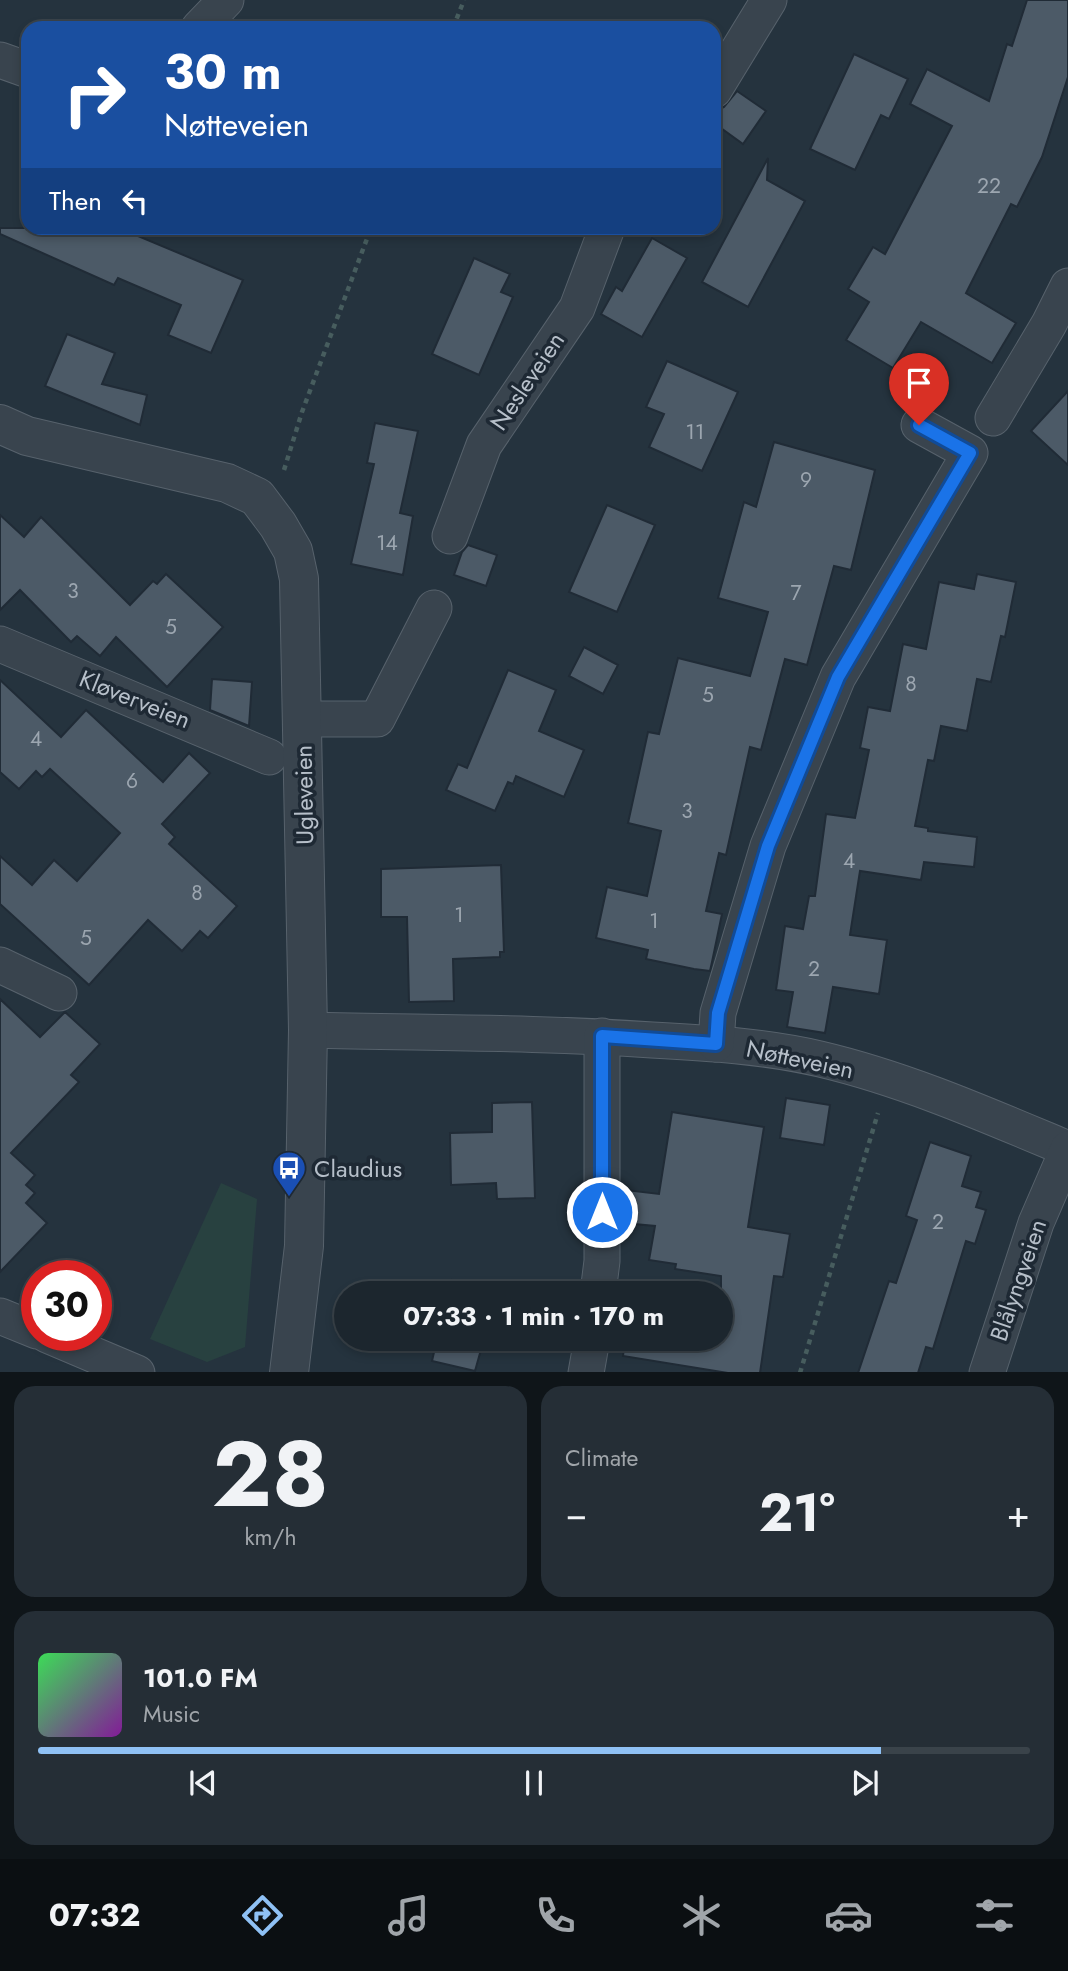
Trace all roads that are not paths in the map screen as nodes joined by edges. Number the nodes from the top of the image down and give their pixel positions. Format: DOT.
graph roads {
  1 [pos="226,0"];
  2 [pos="769,0"];
  3 [pos="206,21"];
  4 [pos="0,60"];
  5 [pos="21,68"];
  6 [pos="721,79"];
  7 [pos="604,235"];
  8 [pos="1068,286"];
  9 [pos="993,418"];
  10 [pos="0,424"];
  11 [pos="919,425"];
  12 [pos="450,536"];
  13 [pos="434,608"];
  14 [pos="0,644"];
  15 [pos="303,719"];
  16 [pos="269,757"];
  17 [pos="0,965"];
  18 [pos="59,993"];
  19 [pos="308,1030"];
  20 [pos="602,1036"];
  21 [pos="716,1044"];
  22 [pos="1068,1149"];
  23 [pos="599,1281"];
  24 [pos="0,1315"];
  25 [pos="21,1324"];
  26 [pos="590,1351"];
  27 [pos="74,1361"];
  28 [pos="132,1372"];
  29 [pos="289,1372"];
  30 [pos="586,1372"];
  31 [pos="987,1372"];
  1 -- 3 [label="street"];
  2 -- 6 [label="street"];
  4 -- 5 [label="street"];
  7 -- 12 [label="street, Nesleveien"];
  8 -- 9 [label="street"];
  10 -- 15 [label="street, Ugleveien"];
  11 -- 21 [label="street"];
  13 -- 15 [label="street"];
  14 -- 16 [label="street, Kløverveien"];
  15 -- 19 [label="street, Ugleveien"];
  17 -- 18 [label="street"];
  19 -- 20 [label="street, Nøtteveien"];
  19 -- 29 [label="street, Ugleveien"];
  20 -- 21 [label="street, Nøtteveien"];
  20 -- 23 [label="street"];
  21 -- 22 [label="street, Nøtteveien"];
  22 -- 31 [label="street, Blålyngveien"];
  24 -- 25 [label="street"];
  26 -- 30 [label="street"];
  27 -- 28 [label="street"];
}
